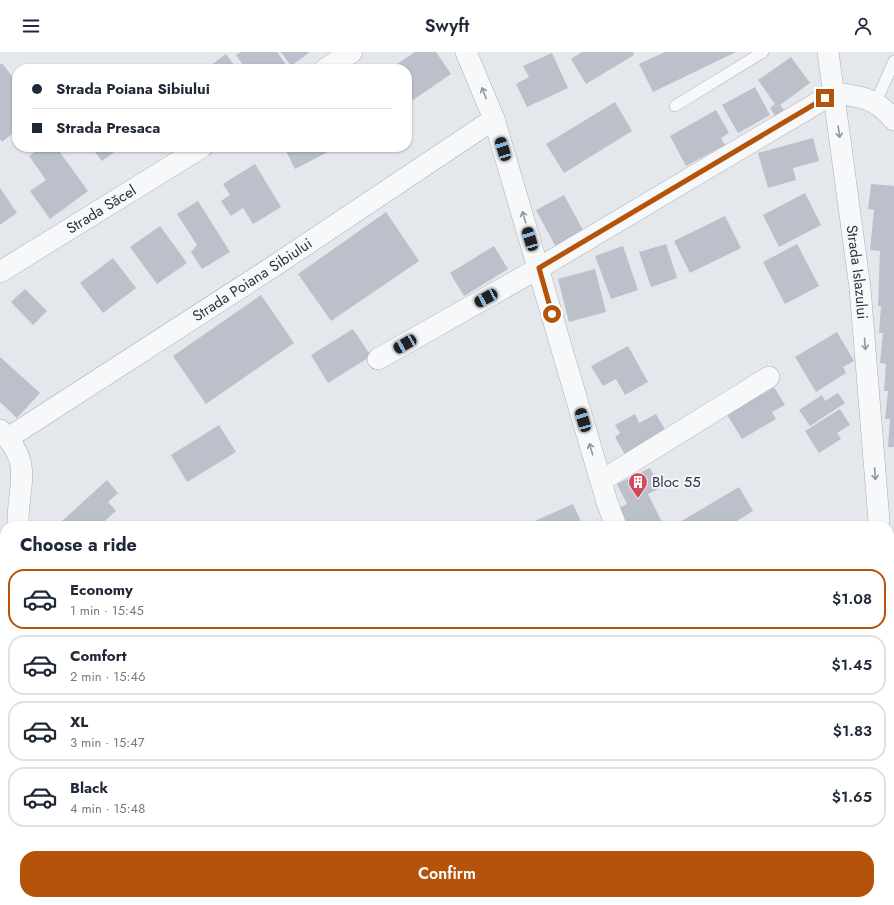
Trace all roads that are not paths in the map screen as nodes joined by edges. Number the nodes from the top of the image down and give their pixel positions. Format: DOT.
graph roads {
  1 [pos="352,52"];
  2 [pos="466,52"];
  3 [pos="763,52"];
  4 [pos="828,52"];
  5 [pos="894,61"];
  6 [pos="333,64"];
  7 [pos="834,93"];
  8 [pos="876,102"];
  9 [pos="675,106"];
  10 [pos="494,119"];
  11 [pos="894,120"];
  12 [pos="194,152"];
  13 [pos="539,268"];
  14 [pos="0,272"];
  15 [pos="378,359"];
  16 [pos="769,378"];
  17 [pos="4,434"];
  18 [pos="601,481"];
  19 [pos="18,521"];
  20 [pos="614,521"];
  21 [pos="881,521"];
  1 -- 6 [label="street"];
  10 -- 2 [label="street, one-way"];
  3 -- 9 [label="lane"];
  4 -- 7 [label="street, Strada Islazului"];
  5 -- 8 [label="lane"];
  7 -- 8 [label="street"];
  7 -- 13 [label="street"];
  7 -- 21 [label="street, Strada Islazului, one-way"];
  8 -- 11 [label="street"];
  13 -- 10 [label="street, one-way"];
  10 -- 17 [label="street, Strada Poiana Sibiului"];
  12 -- 14 [label="street, Strada Săcel"];
  13 -- 15 [label="street"];
  18 -- 13 [label="street, one-way"];
  16 -- 18 [label="street"];
  17 -- 19 [label="street"];
  18 -- 20 [label="street"];
}
